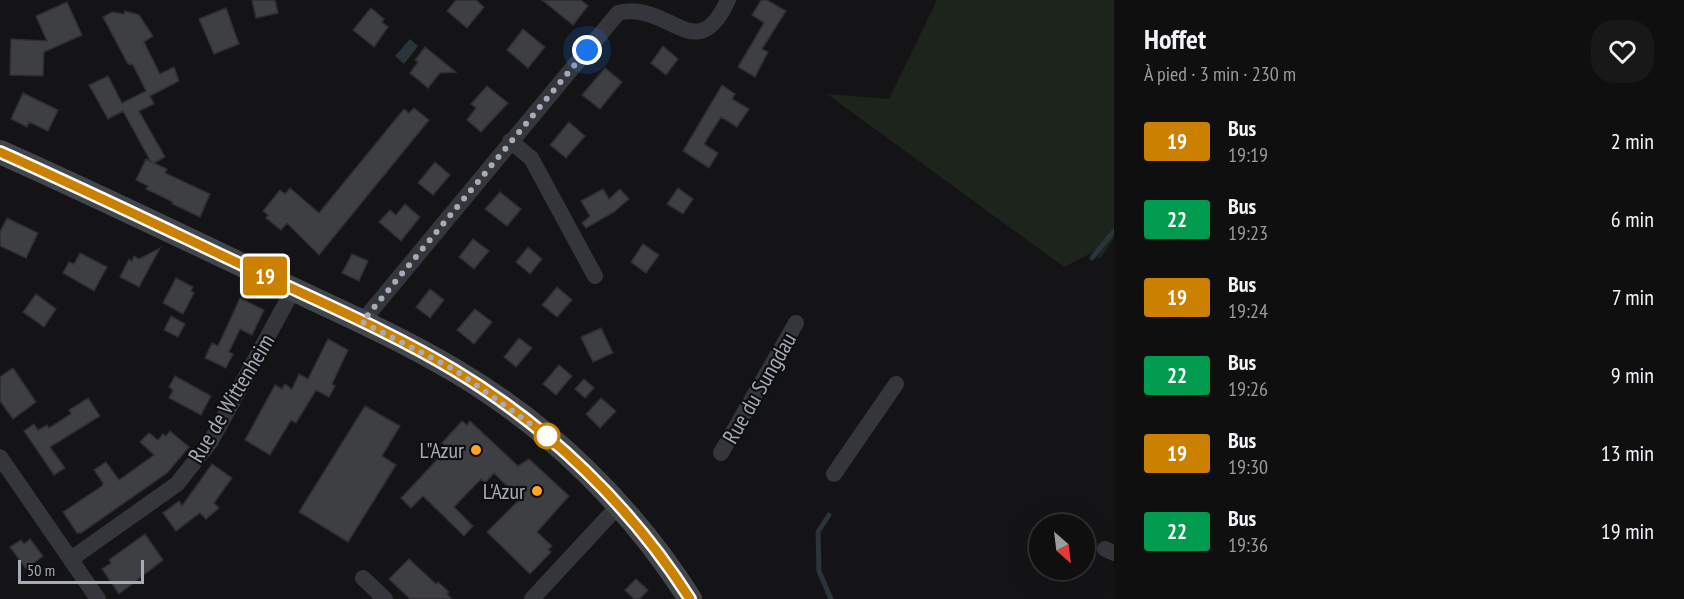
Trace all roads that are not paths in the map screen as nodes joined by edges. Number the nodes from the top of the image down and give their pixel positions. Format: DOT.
graph roads {
  1 [pos="728,0"];
  2 [pos="640,2"];
  3 [pos="510,141"];
  4 [pos="0,152"];
  5 [pos="595,276"];
  6 [pos="293,290"];
  7 [pos="362,322"];
  8 [pos="796,323"];
  9 [pos="896,384"];
  10 [pos="721,453"];
  11 [pos="0,457"];
  12 [pos="834,474"];
  13 [pos="619,505"];
  14 [pos="71,559"];
  15 [pos="363,578"];
  16 [pos="98,599"];
  17 [pos="384,599"];
  18 [pos="532,599"];
  19 [pos="690,599"];
  1 -- 2 [label="street"];
  2 -- 3 [label="street"];
  3 -- 5 [label="street"];
  3 -- 7 [label="street"];
  4 -- 6 [label="main road"];
  6 -- 7 [label="main road"];
  6 -- 14 [label="street, Rue de Wittenheim"];
  7 -- 13 [label="main road"];
  8 -- 10 [label="street, Rue du Sungdau"];
  9 -- 12 [label="street"];
  11 -- 14 [label="street"];
  13 -- 18 [label="street"];
  13 -- 19 [label="main road"];
  14 -- 16 [label="street"];
  15 -- 17 [label="street"];
}
